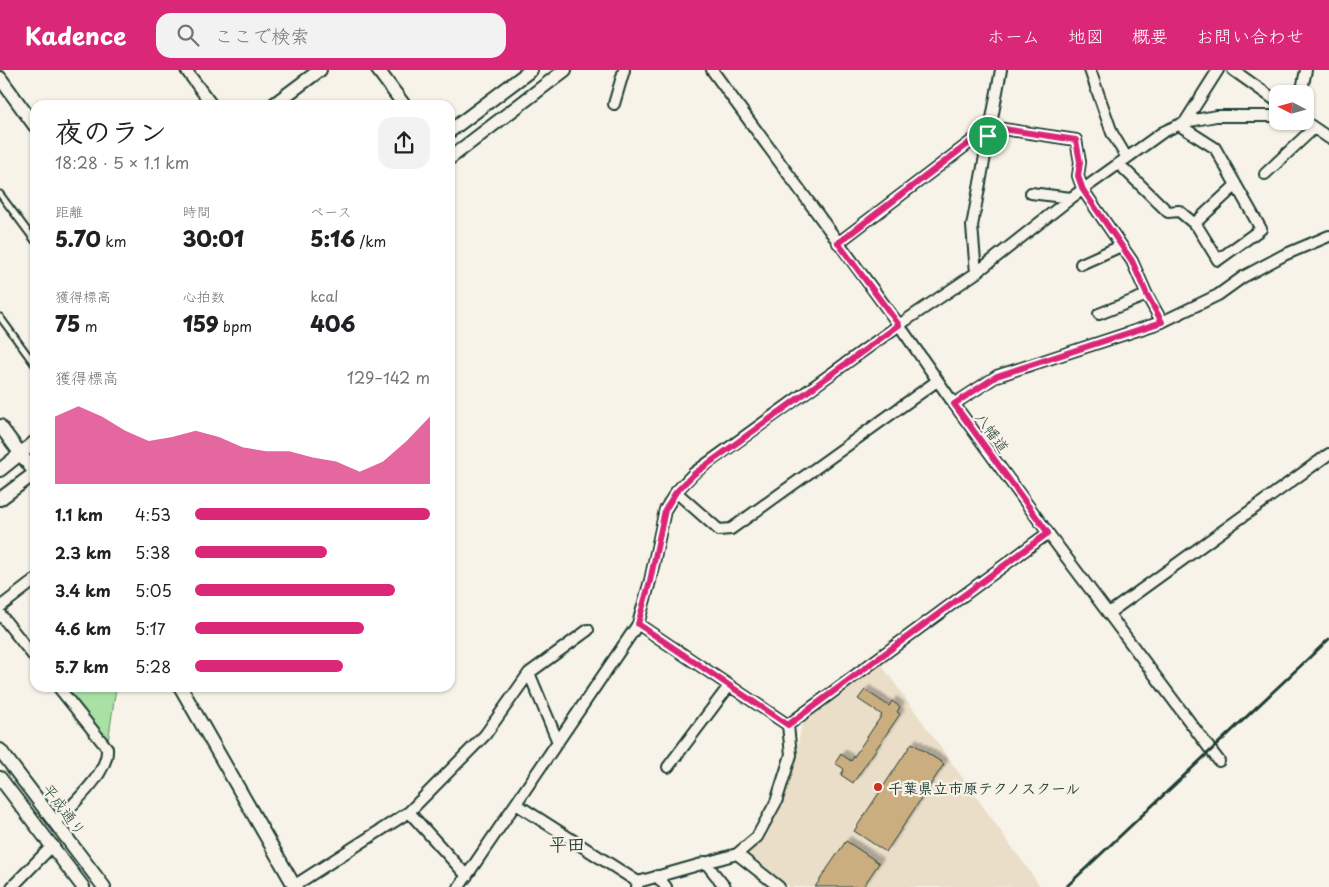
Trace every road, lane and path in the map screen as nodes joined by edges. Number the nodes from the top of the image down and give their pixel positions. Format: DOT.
graph roads {
  1 [pos="186,70"];
  2 [pos="320,70"];
  3 [pos="378,70"];
  4 [pos="530,70"];
  5 [pos="565,70"];
  6 [pos="624,70"];
  7 [pos="712,70"];
  8 [pos="1001,70"];
  9 [pos="1090,70"];
  10 [pos="1218,70"];
  11 [pos="1233,70"];
  12 [pos="1306,70"];
  13 [pos="0,78"];
  14 [pos="1303,85"];
  15 [pos="1269,96"];
  16 [pos="208,100"];
  17 [pos="280,100"];
  18 [pos="400,100"];
  19 [pos="614,104"];
  20 [pos="1269,116"];
  21 [pos="30,119"];
  22 [pos="1182,123"];
  23 [pos="455,127"];
  24 [pos="1314,128"];
  25 [pos="1312,130"];
  26 [pos="989,132"];
  27 [pos="1329,138"];
  28 [pos="455,154"];
  29 [pos="1123,161"];
  30 [pos="1265,174"];
  31 [pos="1236,186"];
  32 [pos="1083,190"];
  33 [pos="1031,193"];
  34 [pos="0,194"];
  35 [pos="1071,198"];
  36 [pos="1194,224"];
  37 [pos="30,234"];
  38 [pos="1329,236"];
  39 [pos="838,243"];
  40 [pos="1121,246"];
  41 [pos="1081,264"];
  42 [pos="976,273"];
  43 [pos="1147,295"];
  44 [pos="1099,314"];
  45 [pos="0,317"];
  46 [pos="1162,322"];
  47 [pos="899,325"];
  48 [pos="30,358"];
  49 [pos="937,380"];
  50 [pos="954,404"];
  51 [pos="0,426"];
  52 [pos="30,446"];
  53 [pos="20,453"];
  54 [pos="1329,454"];
  55 [pos="30,466"];
  56 [pos="0,470"];
  57 [pos="30,477"];
  58 [pos="676,492"];
  59 [pos="0,499"];
  60 [pos="1048,533"];
  61 [pos="30,584"];
  62 [pos="0,607"];
  63 [pos="1109,613"];
  64 [pos="0,614"];
  65 [pos="638,624"];
  66 [pos="588,630"];
  67 [pos="30,652"];
  68 [pos="529,673"];
  69 [pos="729,686"];
  70 [pos="62,692"];
  71 [pos="183,692"];
  72 [pos="788,725"];
  73 [pos="558,742"];
  74 [pos="0,750"];
  75 [pos="1218,761"];
  76 [pos="668,767"];
  77 [pos="0,778"];
  78 [pos="516,804"];
  79 [pos="409,812"];
  80 [pos="56,823"];
  81 [pos="53,846"];
  82 [pos="737,854"];
  83 [pos="705,862"];
  84 [pos="467,876"];
  85 [pos="657,876"];
  86 [pos="637,884"];
  87 [pos="294,886"];
  88 [pos="12,887"];
  89 [pos="83,887"];
  90 [pos="104,887"];
  91 [pos="460,887"];
  92 [pos="666,887"];
  93 [pos="725,887"];
  94 [pos="779,887"];
  1 -- 16 [label="street"];
  2 -- 17 [label="street"];
  3 -- 18 [label="street"];
  4 -- 23 [label="street"];
  5 -- 28 [label="street"];
  6 -- 19 [label="street"];
  7 -- 39 [label="street, 八幡道"];
  8 -- 26 [label="street"];
  9 -- 29 [label="street"];
  10 -- 22 [label="street"];
  11 -- 15 [label="street"];
  12 -- 14 [label="street"];
  13 -- 21 [label="street"];
  20 -- 22 [label="street"];
  22 -- 29 [label="street"];
  22 -- 31 [label="street"];
  24 -- 27 [label="street"];
  25 -- 30 [label="street"];
  26 -- 32 [label="street"];
  26 -- 39 [label="street"];
  26 -- 42 [label="street"];
  29 -- 32 [label="street"];
  29 -- 36 [label="street"];
  31 -- 36 [label="street"];
  31 -- 36 [label="street"];
  32 -- 35 [label="street"];
  32 -- 40 [label="street"];
  33 -- 35 [label="street"];
  34 -- 37 [label="lane"];
  35 -- 42 [label="street"];
  38 -- 46 [label="street"];
  39 -- 47 [label="street, 八幡道"];
  40 -- 41 [label="street"];
  40 -- 43 [label="street"];
  42 -- 47 [label="street"];
  43 -- 44 [label="street"];
  43 -- 46 [label="street"];
  45 -- 48 [label="lane"];
  46 -- 50 [label="street"];
  47 -- 49 [label="street, 八幡道"];
  47 -- 58 [label="street"];
  49 -- 50 [label="street, 八幡道"];
  49 -- 58 [label="street"];
  50 -- 60 [label="street, 八幡道"];
  51 -- 53 [label="street"];
  52 -- 53 [label="street"];
  53 -- 55 [label="street"];
  53 -- 56 [label="street"];
  54 -- 63 [label="street"];
  57 -- 59 [label="street"];
  58 -- 65 [label="street"];
  60 -- 63 [label="street, 八幡道"];
  60 -- 72 [label="street"];
  61 -- 62 [label="street"];
  63 -- 75 [label="street, 八幡道"];
  64 -- 67 [label="street"];
  65 -- 69 [label="street"];
  65 -- 73 [label="street"];
  66 -- 68 [label="street"];
  68 -- 73 [label="street"];
  68 -- 79 [label="street"];
  69 -- 72 [label="street"];
  69 -- 76 [label="street"];
  70 -- 80 [label="street"];
  71 -- 87 [label="street"];
  72 -- 82 [label="street"];
  73 -- 78 [label="street"];
  74 -- 80 [label="street, 平成通り"];
  77 -- 81 [label="street"];
  78 -- 84 [label="street"];
  78 -- 86 [label="street"];
  79 -- 84 [label="street"];
  79 -- 87 [label="street"];
  80 -- 90 [label="street, 平成通り"];
  81 -- 88 [label="street"];
  81 -- 89 [label="street"];
  82 -- 83 [label="street"];
  82 -- 94 [label="street"];
  83 -- 85 [label="street"];
  83 -- 93 [label="street"];
  84 -- 91 [label="street"];
  85 -- 86 [label="street"];
  85 -- 92 [label="street"];
}
